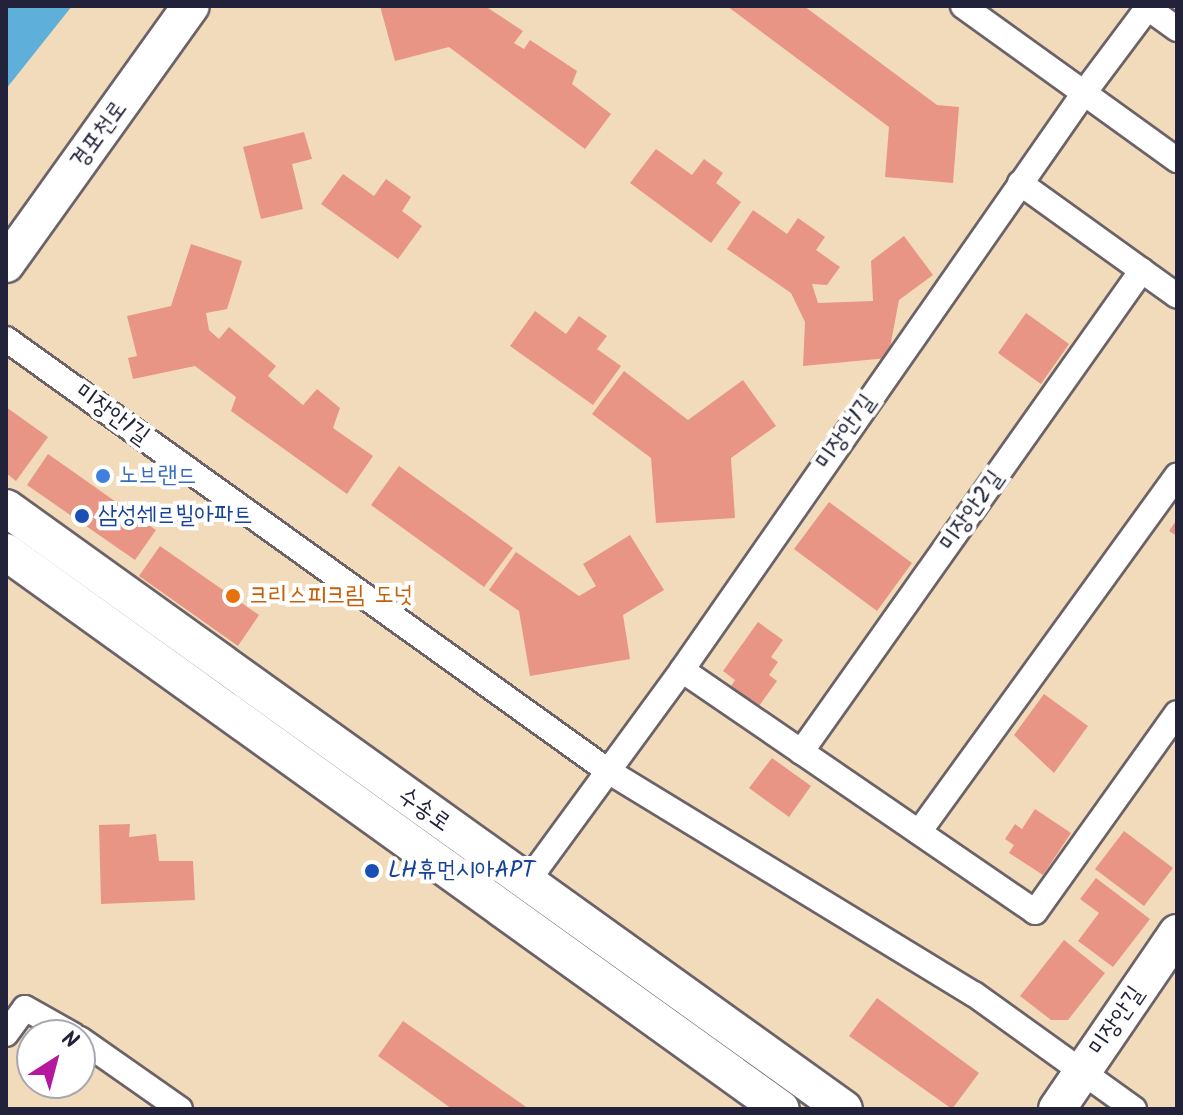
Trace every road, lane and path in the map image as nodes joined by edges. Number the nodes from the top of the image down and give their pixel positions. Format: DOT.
graph roads {
  1 [pos="191,6"];
  2 [pos="963,6"];
  3 [pos="1149,7"];
  4 [pos="1177,29"];
  5 [pos="1084,93"];
  6 [pos="1177,160"];
  7 [pos="1020,183"];
  8 [pos="6,264"];
  9 [pos="1142,270"];
  10 [pos="1177,296"];
  11 [pos="6,339"];
  12 [pos="1177,475"];
  13 [pos="6,508"];
  14 [pos="6,552"];
  15 [pos="682,670"];
  16 [pos="1177,713"];
  17 [pos="801,752"];
  18 [pos="608,771"];
  19 [pos="919,832"];
  20 [pos="527,882"];
  21 [pos="1177,933"];
  22 [pos="17,1019"];
  23 [pos="45,1019"];
  24 [pos="96,1050"];
  25 [pos="1082,1072"];
  26 [pos="180,1109"];
  27 [pos="781,1109"];
  28 [pos="844,1109"];
  29 [pos="1057,1109"];
  30 [pos="1134,1109"];
  1 -- 8 [label="street, 경포천로"];
  2 -- 5 [label="street"];
  3 -- 4 [label="street, 미장안1길"];
  3 -- 5 [label="street, 미장안1길"];
  5 -- 6 [label="street"];
  5 -- 7 [label="street, 미장안1길"];
  7 -- 9 [label="street"];
  7 -- 15 [label="street, 미장안1길"];
  9 -- 10 [label="street"];
  9 -- 17 [label="street, 미장안2길"];
  11 -- 18 [label="street, 미장안1길"];
  12 -- 19 [label="street"];
  13 -- 20 [label="street, 수송로"];
  14 -- 27 [label="street, 수송로"];
  15 -- 17 [label="street"];
  15 -- 18 [label="street, 미장안1길"];
  16 -- 19 [label="street"];
  17 -- 19 [label="street"];
  18 -- 20 [label="street, 미장안1길"];
  18 -- 25 [label="street, 미장안1길"];
  20 -- 28 [label="street, 수송로"];
  21 -- 25 [label="street, 미장안길"];
  22 -- 23 [label="street"];
  24 -- 26 [label="street"];
  25 -- 29 [label="street, 미장안길"];
  25 -- 30 [label="street, 미장안1길"];
}
